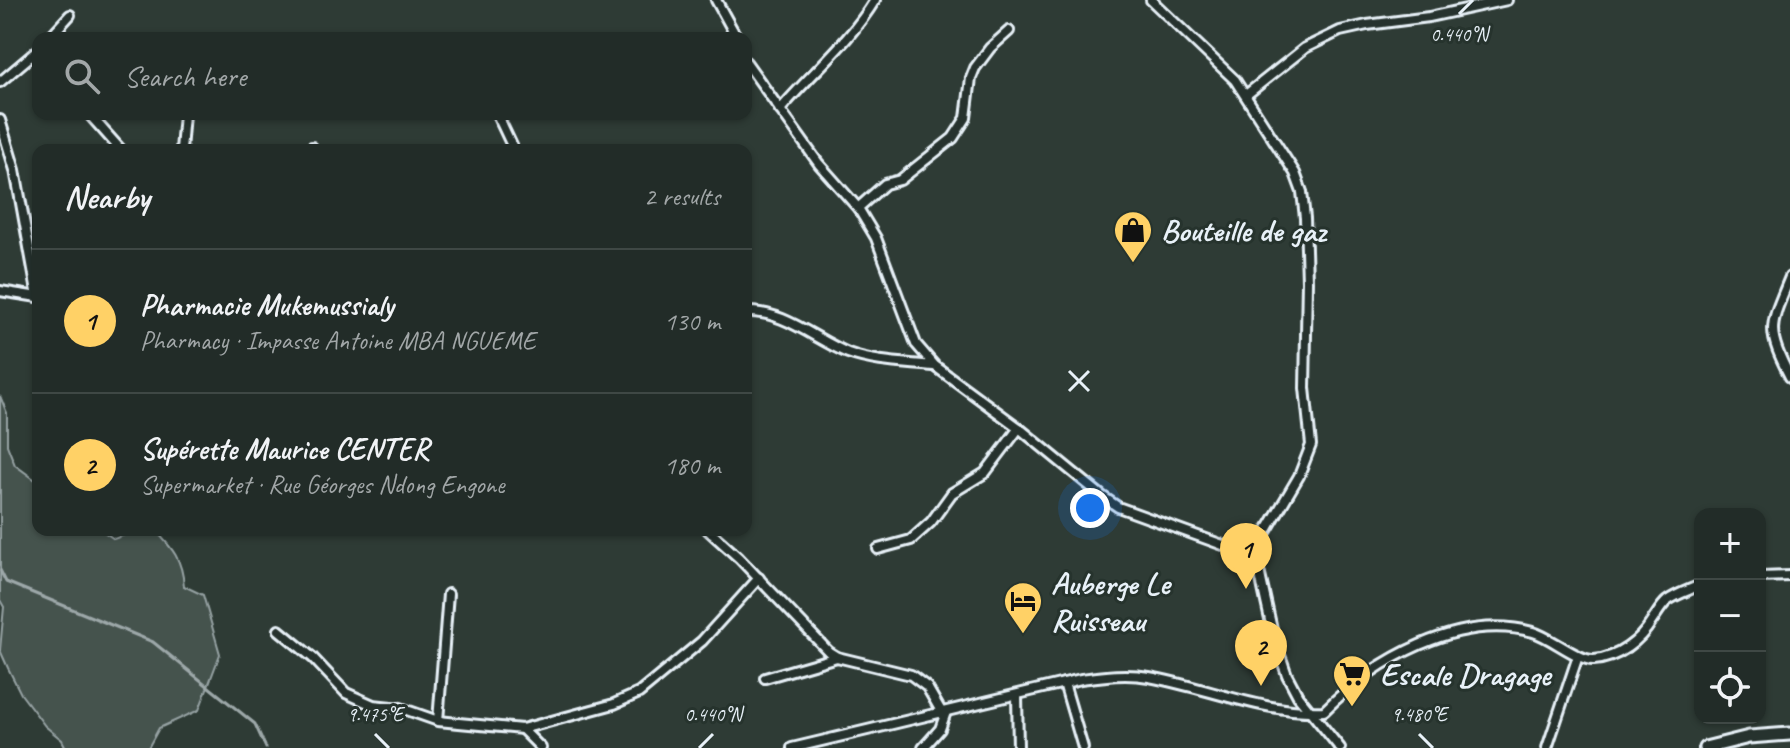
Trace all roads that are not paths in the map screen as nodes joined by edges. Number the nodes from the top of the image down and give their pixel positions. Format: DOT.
graph roads {
  1 [pos="716,0"];
  2 [pos="875,0"];
  3 [pos="1151,0"];
  4 [pos="1507,0"];
  5 [pos="70,15"];
  6 [pos="1009,31"];
  7 [pos="54,32"];
  8 [pos="734,32"];
  9 [pos="32,55"];
  10 [pos="752,70"];
  11 [pos="0,82"];
  12 [pos="1246,95"];
  13 [pos="780,110"];
  14 [pos="0,120"];
  15 [pos="94,120"];
  16 [pos="184,120"];
  17 [pos="500,120"];
  18 [pos="116,144"];
  19 [pos="182,144"];
  20 [pos="511,144"];
  21 [pos="858,208"];
  22 [pos="32,264"];
  23 [pos="1790,277"];
  24 [pos="0,291"];
  25 [pos="32,296"];
  26 [pos="752,311"];
  27 [pos="935,366"];
  28 [pos="1790,377"];
  29 [pos="1019,428"];
  30 [pos="714,536"];
  31 [pos="878,549"];
  32 [pos="1256,557"];
  33 [pos="1790,576"];
  34 [pos="1766,577"];
  35 [pos="759,578"];
  36 [pos="1694,588"];
  37 [pos="448,594"];
  38 [pos="279,630"];
  39 [pos="1578,656"];
  40 [pos="837,657"];
  41 [pos="765,678"];
  42 [pos="1064,683"];
  43 [pos="1017,695"];
  44 [pos="1310,712"];
  45 [pos="944,713"];
  46 [pos="438,721"];
  47 [pos="522,729"];
  48 [pos="1790,734"];
  49 [pos="803,747"];
  50 [pos="541,748"];
  51 [pos="792,748"];
  52 [pos="923,748"];
  53 [pos="1018,748"];
  54 [pos="1083,748"];
  55 [pos="1340,748"];
  56 [pos="1547,748"];
  57 [pos="1705,748"];
  1 -- 8 [label="street"];
  2 -- 13 [label="street"];
  3 -- 12 [label="street"];
  4 -- 12 [label="street"];
  5 -- 7 [label="street"];
  6 -- 21 [label="street"];
  9 -- 11 [label="street"];
  10 -- 13 [label="street"];
  12 -- 32 [label="street"];
  13 -- 21 [label="street"];
  14 -- 22 [label="street"];
  15 -- 18 [label="street"];
  16 -- 19 [label="street"];
  17 -- 20 [label="street"];
  21 -- 27 [label="street"];
  23 -- 28 [label="street"];
  24 -- 25 [label="street"];
  26 -- 27 [label="street"];
  27 -- 29 [label="street"];
  29 -- 31 [label="street"];
  29 -- 32 [label="street"];
  30 -- 35 [label="street"];
  32 -- 44 [label="street"];
  33 -- 34 [label="street"];
  35 -- 40 [label="street"];
  35 -- 47 [label="street"];
  36 -- 39 [label="street"];
  37 -- 46 [label="street"];
  38 -- 46 [label="street"];
  39 -- 44 [label="street"];
  39 -- 56 [label="street"];
  40 -- 41 [label="street"];
  40 -- 45 [label="street"];
  42 -- 43 [label="street"];
  42 -- 44 [label="street"];
  42 -- 54 [label="street"];
  43 -- 45 [label="street"];
  43 -- 53 [label="street"];
  44 -- 55 [label="street"];
  45 -- 49 [label="street"];
  45 -- 52 [label="street"];
  46 -- 47 [label="street"];
  47 -- 50 [label="street"];
  48 -- 57 [label="main road"];
  49 -- 51 [label="street"];
}
